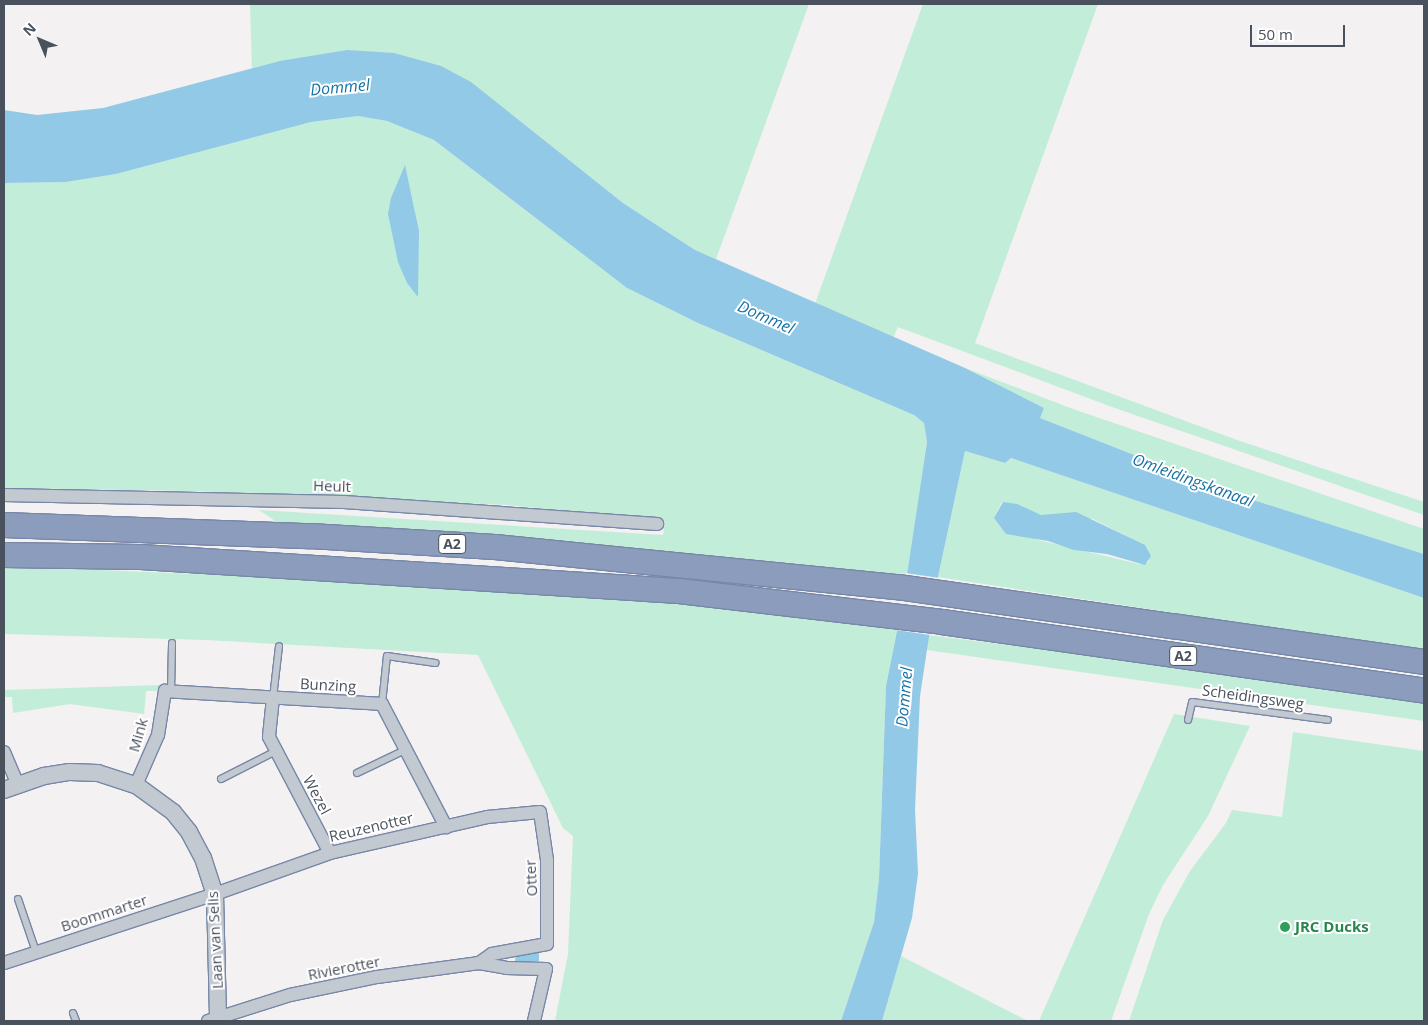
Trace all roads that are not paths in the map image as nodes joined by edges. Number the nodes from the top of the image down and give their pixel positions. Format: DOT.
graph roads {
  1 [pos="4,495"];
  2 [pos="658,524"];
  3 [pos="4,525"];
  4 [pos="4,555"];
  5 [pos="172,644"];
  6 [pos="279,646"];
  7 [pos="434,662"];
  8 [pos="1424,662"];
  9 [pos="168,691"];
  10 [pos="1424,691"];
  11 [pos="273,698"];
  12 [pos="382,704"];
  13 [pos="1188,720"];
  14 [pos="1328,720"];
  15 [pos="406,749"];
  16 [pos="276,751"];
  17 [pos="4,752"];
  18 [pos="356,773"];
  19 [pos="221,779"];
  20 [pos="136,785"];
  21 [pos="10,786"];
  22 [pos="540,812"];
  23 [pos="446,827"];
  24 [pos="330,853"];
  25 [pos="215,894"];
  26 [pos="18,899"];
  27 [pos="547,944"];
  28 [pos="36,952"];
  29 [pos="4,963"];
  30 [pos="479,963"];
  31 [pos="73,1013"];
  32 [pos="215,1020"];
  33 [pos="76,1021"];
  34 [pos="534,1021"];
  1 -- 2 [label="street, Heult"];
  3 -- 8 [label="highway, A2"];
  4 -- 10 [label="highway, A2"];
  5 -- 9 [label="lane"];
  6 -- 11 [label="lane"];
  7 -- 12 [label="lane"];
  9 -- 11 [label="street, Bunzing"];
  9 -- 20 [label="street, Mink"];
  11 -- 12 [label="street, Bunzing"];
  11 -- 16 [label="street, Wezel"];
  12 -- 15 [label="street"];
  13 -- 14 [label="lane, Scheidingsweg"];
  15 -- 18 [label="lane"];
  15 -- 23 [label="street"];
  16 -- 19 [label="lane"];
  16 -- 24 [label="street, Wezel"];
  17 -- 21 [label="street"];
  20 -- 21 [label="street, Laan van Selis"];
  20 -- 25 [label="street, Laan van Selis"];
  22 -- 23 [label="street, Reuzenotter"];
  22 -- 27 [label="street, Otter"];
  23 -- 24 [label="street, Reuzenotter"];
  24 -- 25 [label="street, Reuzenotter"];
  25 -- 28 [label="street, Boommarter"];
  25 -- 32 [label="street, Laan van Selis"];
  26 -- 28 [label="lane"];
  27 -- 30 [label="street, Rivierotter"];
  28 -- 29 [label="street, Boommarter"];
  30 -- 32 [label="street, Rivierotter"];
  30 -- 34 [label="street, Rivierotter"];
  31 -- 33 [label="lane"];
}
